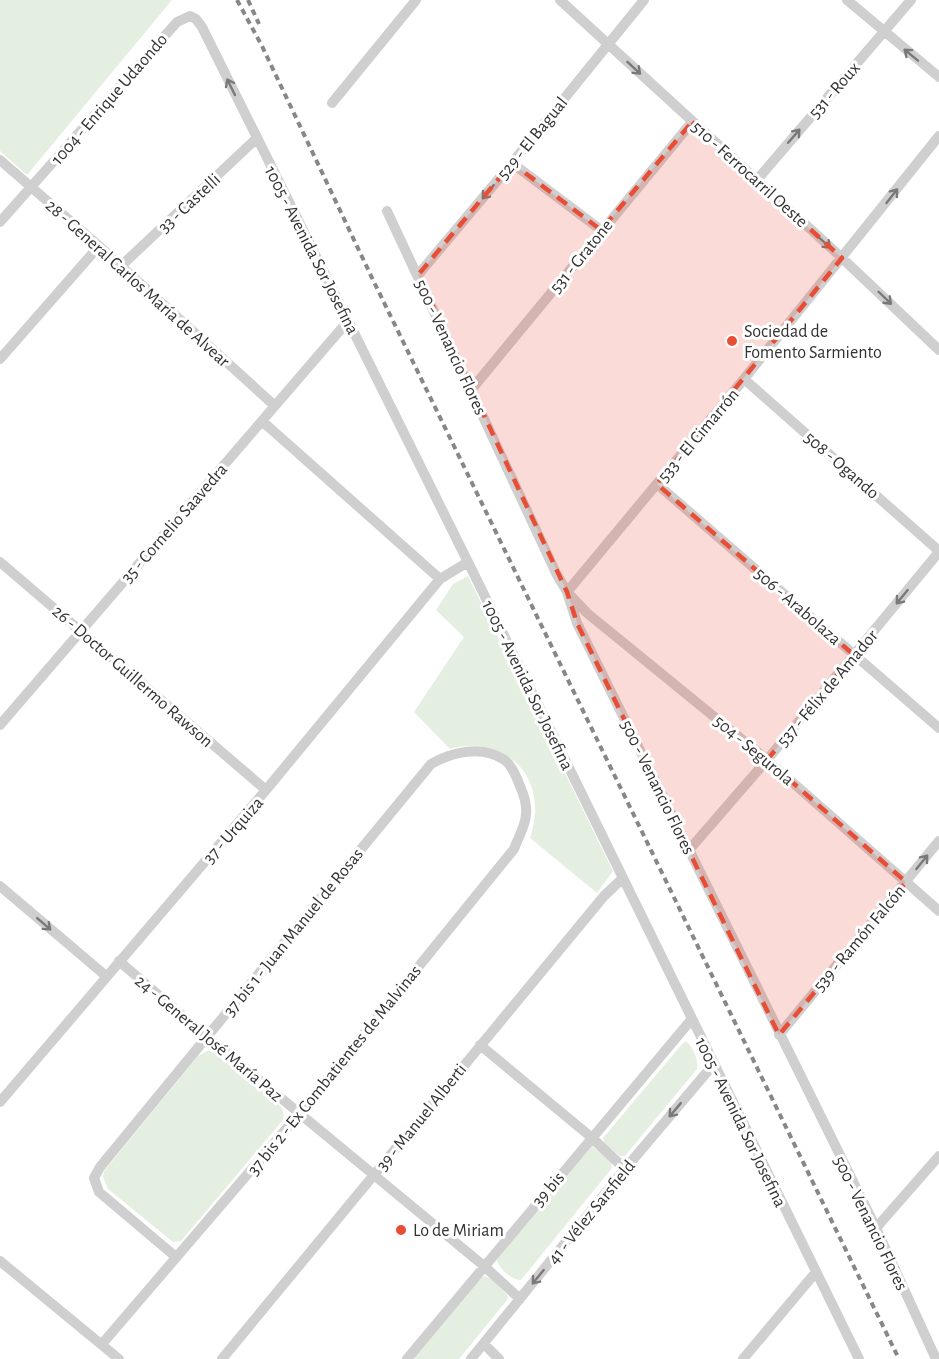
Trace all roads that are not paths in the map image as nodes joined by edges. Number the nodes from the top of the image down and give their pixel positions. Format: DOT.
graph roads {
  1 [pos="416,0"];
  2 [pos="560,0"];
  3 [pos="644,0"];
  4 [pos="847,0"];
  5 [pos="911,0"];
  6 [pos="190,16"];
  7 [pos="884,32"];
  8 [pos="608,43"];
  9 [pos="939,77"];
  10 [pos="332,103"];
  11 [pos="692,122"];
  12 [pos="939,136"];
  13 [pos="256,139"];
  14 [pos="0,160"];
  15 [pos="512,163"];
  16 [pos="756,180"];
  17 [pos="32,187"];
  18 [pos="387,211"];
  19 [pos="0,222"];
  20 [pos="601,230"];
  21 [pos="99,246"];
  22 [pos="842,258"];
  23 [pos="121,266"];
  24 [pos="418,275"];
  25 [pos="348,321"];
  26 [pos="939,350"];
  27 [pos="0,359"];
  28 [pos="744,379"];
  29 [pos="471,390"];
  30 [pos="275,406"];
  31 [pos="262,422"];
  32 [pos="657,484"];
  33 [pos="939,552"];
  34 [pos="0,562"];
  35 [pos="468,562"];
  36 [pos="440,579"];
  37 [pos="567,592"];
  38 [pos="80,631"];
  39 [pos="854,656"];
  40 [pos="0,725"];
  41 [pos="939,728"];
  42 [pos="767,760"];
  43 [pos="517,779"];
  44 [pos="266,790"];
  45 [pos="939,841"];
  46 [pos="689,850"];
  47 [pos="623,878"];
  48 [pos="906,882"];
  49 [pos="0,886"];
  50 [pos="939,911"];
  51 [pos="119,961"];
  52 [pos="106,976"];
  53 [pos="691,1020"];
  54 [pos="779,1035"];
  55 [pos="207,1037"];
  56 [pos="480,1045"];
  57 [pos="713,1065"];
  58 [pos="0,1102"];
  59 [pos="299,1114"];
  60 [pos="591,1137"];
  61 [pos="939,1156"];
  62 [pos="625,1169"];
  63 [pos="375,1175"];
  64 [pos="876,1228"];
  65 [pos="176,1257"];
  66 [pos="0,1261"];
  67 [pos="484,1266"];
  68 [pos="816,1272"];
  69 [pos="520,1299"];
  70 [pos="102,1344"];
  71 [pos="484,1344"];
  72 [pos="119,1359"];
  73 [pos="222,1359"];
  74 [pos="407,1359"];
  75 [pos="471,1359"];
  76 [pos="499,1359"];
  77 [pos="743,1359"];
  78 [pos="859,1359"];
  79 [pos="936,1359"];
  1 -- 10 [label="street"];
  2 -- 8 [label="street, 510 - Ferrocarril Oeste"];
  3 -- 8 [label="street, 529 - El Bagual"];
  4 -- 7 [label="street"];
  5 -- 7 [label="street, 531 - Roux"];
  13 -- 6 [label="street, 1005 - Avenida Sor Josefina, one-way"];
  6 -- 17 [label="street, 1004 - Enrique Udaondo"];
  9 -- 7 [label="street, one-way"];
  16 -- 7 [label="street, 531 - Roux, one-way"];
  8 -- 11 [label="street, 510 - Ferrocarril Oeste, one-way"];
  8 -- 15 [label="street, 529 - El Bagual"];
  11 -- 16 [label="street, 510 - Ferrocarril Oeste"];
  11 -- 20 [label="street, 531 - Gratone"];
  22 -- 12 [label="street, 533 - El Cimarrón, one-way"];
  13 -- 23 [label="street, 33 - Castelli"];
  13 -- 25 [label="street, 1005 - Avenida Sor Josefina"];
  14 -- 17 [label="street, 28 - General Carlos María de Alvear"];
  15 -- 20 [label="street"];
  15 -- 24 [label="street, 529 - El Bagual, one-way"];
  16 -- 22 [label="street, 510 - Ferrocarril Oeste, one-way"];
  17 -- 19 [label="street, 1004 - Enrique Udaondo"];
  17 -- 21 [label="street, 28 - General Carlos María de Alvear"];
  18 -- 24 [label="street, 500 - Venancio Flores"];
  20 -- 29 [label="street, 531 - Gratone"];
  21 -- 23 [label="street, 28 - General Carlos María de Alvear"];
  21 -- 27 [label="street"];
  22 -- 26 [label="street, 510 - Ferrocarril Oeste, one-way"];
  22 -- 28 [label="street, 533 - El Cimarrón"];
  23 -- 30 [label="street, 28 - General Carlos María de Alvear"];
  24 -- 29 [label="street, 500 - Venancio Flores"];
  25 -- 30 [label="street, 35 - Cornelio Saavedra"];
  25 -- 35 [label="street, 1005 - Avenida Sor Josefina"];
  28 -- 32 [label="street, 533 - El Cimarrón"];
  28 -- 33 [label="street, 508 - Ogando"];
  29 -- 37 [label="street, 500 - Venancio Flores"];
  30 -- 31 [label="street, 35 - Cornelio Saavedra"];
  31 -- 36 [label="street"];
  31 -- 38 [label="street, 35 - Cornelio Saavedra"];
  32 -- 37 [label="street, 533 - El Cimarrón"];
  32 -- 39 [label="street, 506 - Arabolaza"];
  33 -- 39 [label="street, 537 - Félix de Amador, one-way"];
  34 -- 38 [label="street, 26 - Doctor Guillermo Rawson"];
  35 -- 36 [label="street, 37 - Urquiza"];
  35 -- 47 [label="street, 1005 - Avenida Sor Josefina"];
  36 -- 44 [label="street, 37 - Urquiza"];
  37 -- 42 [label="street, 504 - Segurola"];
  37 -- 46 [label="street, 500 - Venancio Flores"];
  38 -- 40 [label="street, 35 - Cornelio Saavedra"];
  38 -- 44 [label="street, 26 - Doctor Guillermo Rawson"];
  39 -- 41 [label="street, 506 - Arabolaza"];
  39 -- 42 [label="street, 537 - Félix de Amador"];
  42 -- 46 [label="street, 537 - Félix de Amador"];
  42 -- 48 [label="street, 504 - Segurola"];
  43 -- 55 [label="street, 37 bis 1 - Juan Manuel de Rosas"];
  43 -- 59 [label="street, 37 bis 2 - Ex Combatientes de Malvinas"];
  44 -- 51 [label="street, 37 - Urquiza"];
  48 -- 45 [label="street, 539 - Ramón Falcón, one-way"];
  46 -- 54 [label="street, 500 - Venancio Flores"];
  47 -- 53 [label="street, 1005 - Avenida Sor Josefina"];
  47 -- 56 [label="street, 39 - Manuel Alberti"];
  48 -- 50 [label="street, 504 - Segurola"];
  48 -- 54 [label="street, 539 - Ramón Falcón"];
  49 -- 52 [label="street, 24 - General José María Paz, one-way"];
  51 -- 52 [label="street, 37 - Urquiza"];
  51 -- 55 [label="street, 24 - General José María Paz"];
  52 -- 58 [label="street, 37 - Urquiza"];
  53 -- 57 [label="street, 1005 - Avenida Sor Josefina"];
  53 -- 60 [label="street, 39 bis"];
  54 -- 64 [label="street, 500 - Venancio Flores"];
  55 -- 59 [label="street, 24 - General José María Paz"];
  55 -- 65 [label="street, 37 bis 1 - Juan Manuel de Rosas"];
  56 -- 60 [label="street"];
  56 -- 63 [label="street, 39 - Manuel Alberti"];
  57 -- 62 [label="street, 41 - Vélez Sarsfield, one-way"];
  57 -- 68 [label="street, 1005 - Avenida Sor Josefina"];
  59 -- 63 [label="street, 24 - General José María Paz"];
  59 -- 65 [label="street, 37 bis 2 - Ex Combatientes de Malvinas"];
  60 -- 62 [label="street"];
  60 -- 67 [label="street, 39 bis"];
  61 -- 64 [label="street"];
  62 -- 69 [label="street, 41 - Vélez Sarsfield, one-way"];
  63 -- 67 [label="street, 24 - General José María Paz"];
  63 -- 73 [label="street, 39 - Manuel Alberti"];
  64 -- 79 [label="street, 500 - Venancio Flores"];
  65 -- 70 [label="street, 37 bis 2 - Ex Combatientes de Malvinas"];
  66 -- 70 [label="street"];
  67 -- 69 [label="street, 24 - General José María Paz"];
  67 -- 74 [label="street, 39 bis"];
  68 -- 77 [label="street"];
  68 -- 78 [label="street, 1005 - Avenida Sor Josefina"];
  69 -- 71 [label="street, 41 - Vélez Sarsfield"];
  70 -- 72 [label="street"];
  71 -- 75 [label="street, 41 - Vélez Sarsfield"];
  71 -- 76 [label="street"];
}
